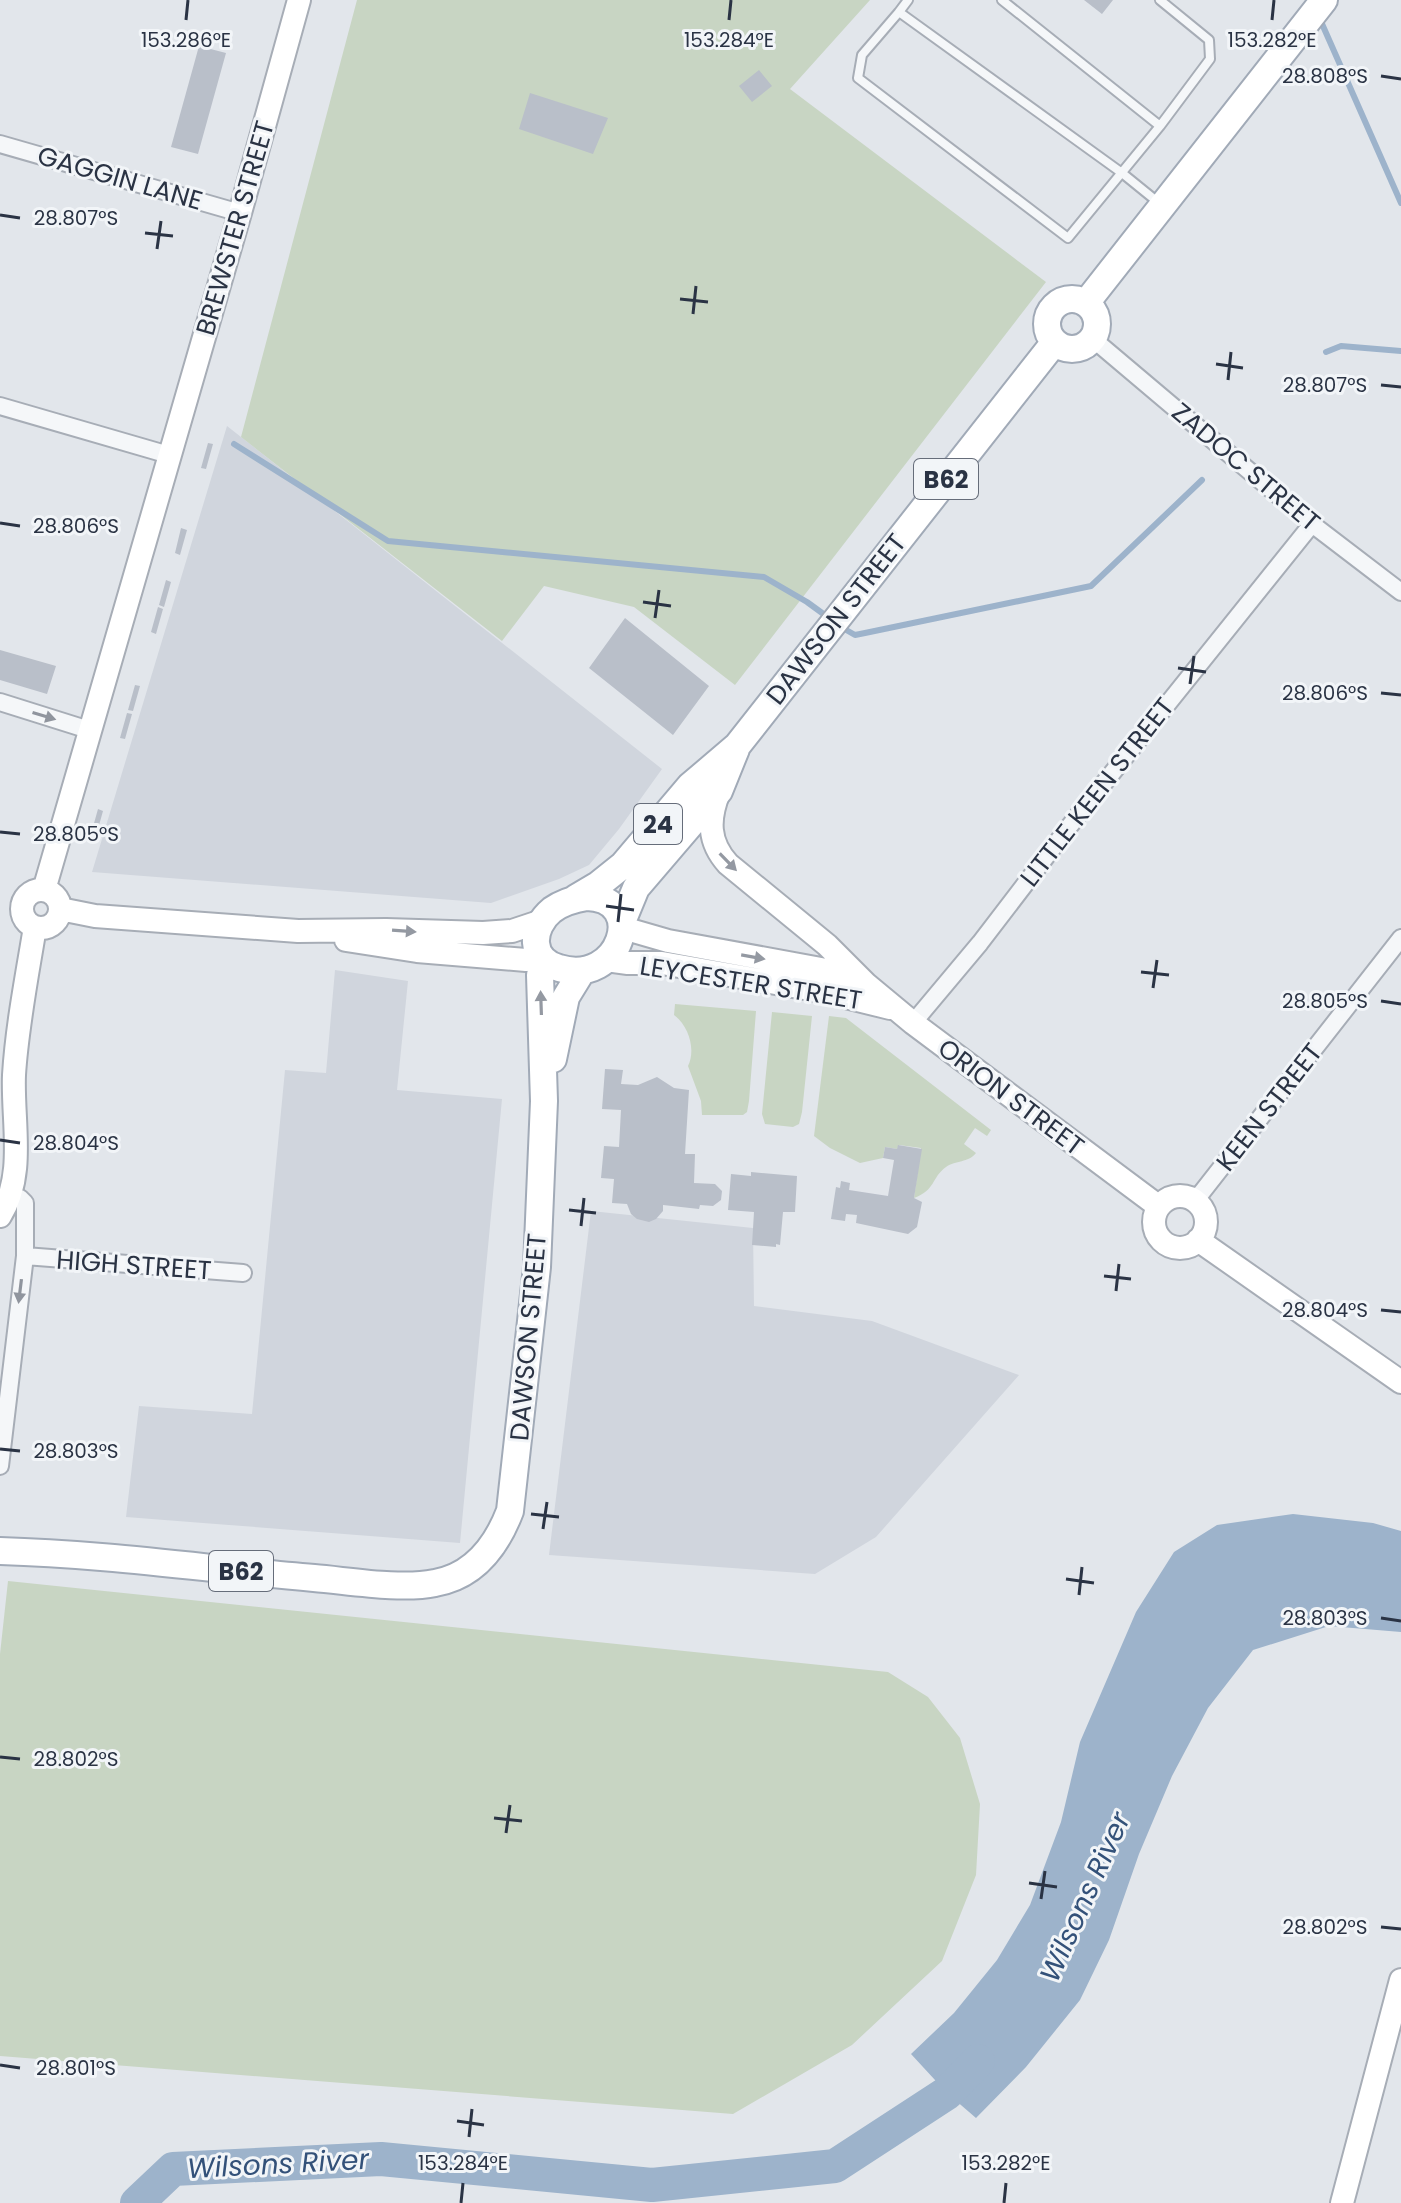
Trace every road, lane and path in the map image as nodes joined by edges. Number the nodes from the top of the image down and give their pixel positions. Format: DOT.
graph roads {
  1 [pos="299,0"];
  2 [pos="908,0"];
  3 [pos="1002,0"];
  4 [pos="1160,0"];
  5 [pos="1324,0"];
  6 [pos="899,12"];
  7 [pos="1160,126"];
  8 [pos="0,144"];
  9 [pos="1122,173"];
  10 [pos="1162,206"];
  11 [pos="240,213"];
  12 [pos="1086,303"];
  13 [pos="1093,339"];
  14 [pos="1054,343"];
  15 [pos="0,406"];
  16 [pos="169,455"];
  17 [pos="1312,524"];
  18 [pos="1401,592"];
  19 [pos="0,702"];
  20 [pos="89,730"];
  21 [pos="737,746"];
  22 [pos="719,791"];
  23 [pos="44,890"];
  24 [pos="576,898"];
  25 [pos="11,906"];
  26 [pos="60,909"];
  27 [pos="542,921"];
  28 [pos="622,925"];
  29 [pos="35,927"];
  30 [pos="298,931"];
  31 [pos="1401,938"];
  32 [pos="542,960"];
  33 [pos="594,965"];
  34 [pos="866,984"];
  35 [pos="895,1009"];
  36 [pos="913,1023"];
  37 [pos="544,1101"];
  38 [pos="1195,1201"];
  39 [pos="5,1206"];
  40 [pos="1158,1206"];
  41 [pos="1198,1240"];
  42 [pos="25,1256"];
  43 [pos="243,1273"];
  44 [pos="1401,1382"];
  45 [pos="0,1466"];
  46 [pos="0,1551"];
  47 [pos="1401,1980"];
  48 [pos="1342,2203"];
  1 -- 11 [label="street, BREWSTER STREET"];
  2 -- 6 [label="lane"];
  3 -- 7 [label="lane"];
  4 -- 7 [label="lane"];
  5 -- 10 [label="main road"];
  6 -- 9 [label="lane"];
  6 -- 9 [label="lane"];
  7 -- 9 [label="lane"];
  8 -- 11 [label="street, GAGGIN LANE"];
  9 -- 10 [label="lane"];
  10 -- 12 [label="main road"];
  11 -- 16 [label="street, BREWSTER STREET"];
  12 -- 13 [label="main road"];
  12 -- 14 [label="main road"];
  13 -- 14 [label="main road"];
  13 -- 17 [label="street, ZADOC STREET"];
  14 -- 21 [label="main road, DAWSON STREET / B62"];
  15 -- 16 [label="street"];
  16 -- 20 [label="street, BREWSTER STREET"];
  17 -- 18 [label="street, ZADOC STREET"];
  17 -- 36 [label="street, LITTLE KEEN STREET"];
  19 -- 20 [label="street, one-way"];
  20 -- 23 [label="street, BREWSTER STREET"];
  21 -- 22 [label="main road, DAWSON STREET / B62"];
  21 -- 24 [label="main road, DAWSON STREET / 24"];
  22 -- 28 [label="main road, DAWSON STREET / B62"];
  22 -- 34 [label="street, ORION STREET, one-way"];
  23 -- 25 [label="street"];
  23 -- 26 [label="street"];
  24 -- 27 [label="main road"];
  24 -- 28 [label="main road"];
  25 -- 29 [label="street"];
  26 -- 29 [label="street"];
  26 -- 30 [label="street"];
  30 -- 27 [label="street, one-way"];
  27 -- 32 [label="main road, B62"];
  28 -- 33 [label="main road, B62"];
  28 -- 34 [label="street, ORION STREET, one-way"];
  29 -- 39 [label="street"];
  30 -- 32 [label="street"];
  31 -- 38 [label="street, KEEN STREET"];
  32 -- 33 [label="main road"];
  37 -- 32 [label="main road, DAWSON STREET / B62, one-way"];
  33 -- 35 [label="street, LEYCESTER STREET"];
  33 -- 37 [label="main road, DAWSON STREET / B62"];
  34 -- 35 [label="street, ORION STREET"];
  35 -- 36 [label="street, ORION STREET"];
  36 -- 40 [label="street, ORION STREET"];
  37 -- 46 [label="main road, DAWSON STREET / B62"];
  38 -- 40 [label="street"];
  38 -- 41 [label="street"];
  39 -- 42 [label="street"];
  40 -- 41 [label="street"];
  41 -- 44 [label="street"];
  42 -- 43 [label="street, HIGH STREET"];
  42 -- 45 [label="street, one-way"];
  47 -- 48 [label="street"];
}
